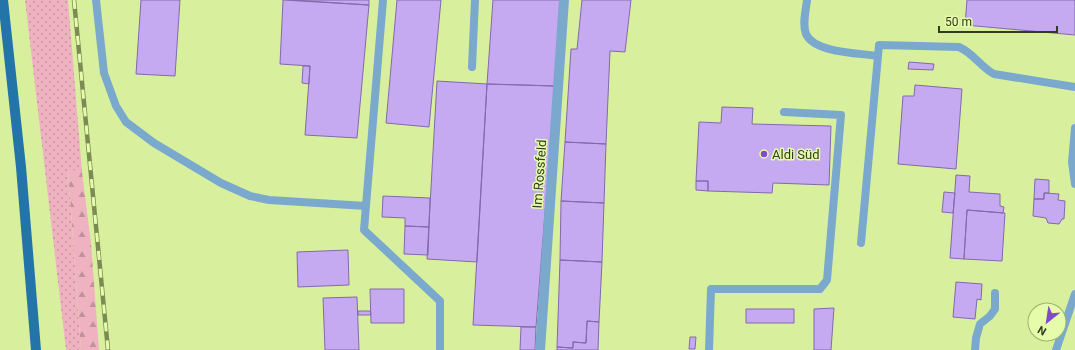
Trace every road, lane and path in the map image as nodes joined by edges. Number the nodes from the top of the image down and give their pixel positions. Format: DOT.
graph roads {
  1 [pos="3,0"];
  2 [pos="96,0"];
  3 [pos="383,0"];
  4 [pos="475,0"];
  5 [pos="564,0"];
  6 [pos="807,0"];
  7 [pos="878,56"];
  8 [pos="472,67"];
  9 [pos="1075,87"];
  10 [pos="784,112"];
  11 [pos="1075,128"];
  12 [pos="1075,184"];
  13 [pos="366,206"];
  14 [pos="861,243"];
  15 [pos="995,293"];
  16 [pos="1075,294"];
  17 [pos="36,350"];
  18 [pos="440,350"];
  19 [pos="540,350"];
  20 [pos="709,350"];
  21 [pos="975,350"];
  22 [pos="1056,350"];
  1 -- 17 [label="main road"];
  2 -- 13 [label="lane"];
  3 -- 13 [label="lane"];
  4 -- 8 [label="lane"];
  5 -- 19 [label="street, Im Rossfeld"];
  6 -- 7 [label="lane"];
  7 -- 9 [label="lane"];
  7 -- 14 [label="lane"];
  10 -- 20 [label="lane"];
  11 -- 12 [label="lane"];
  13 -- 18 [label="lane"];
  15 -- 21 [label="lane"];
  16 -- 22 [label="lane"];
}
